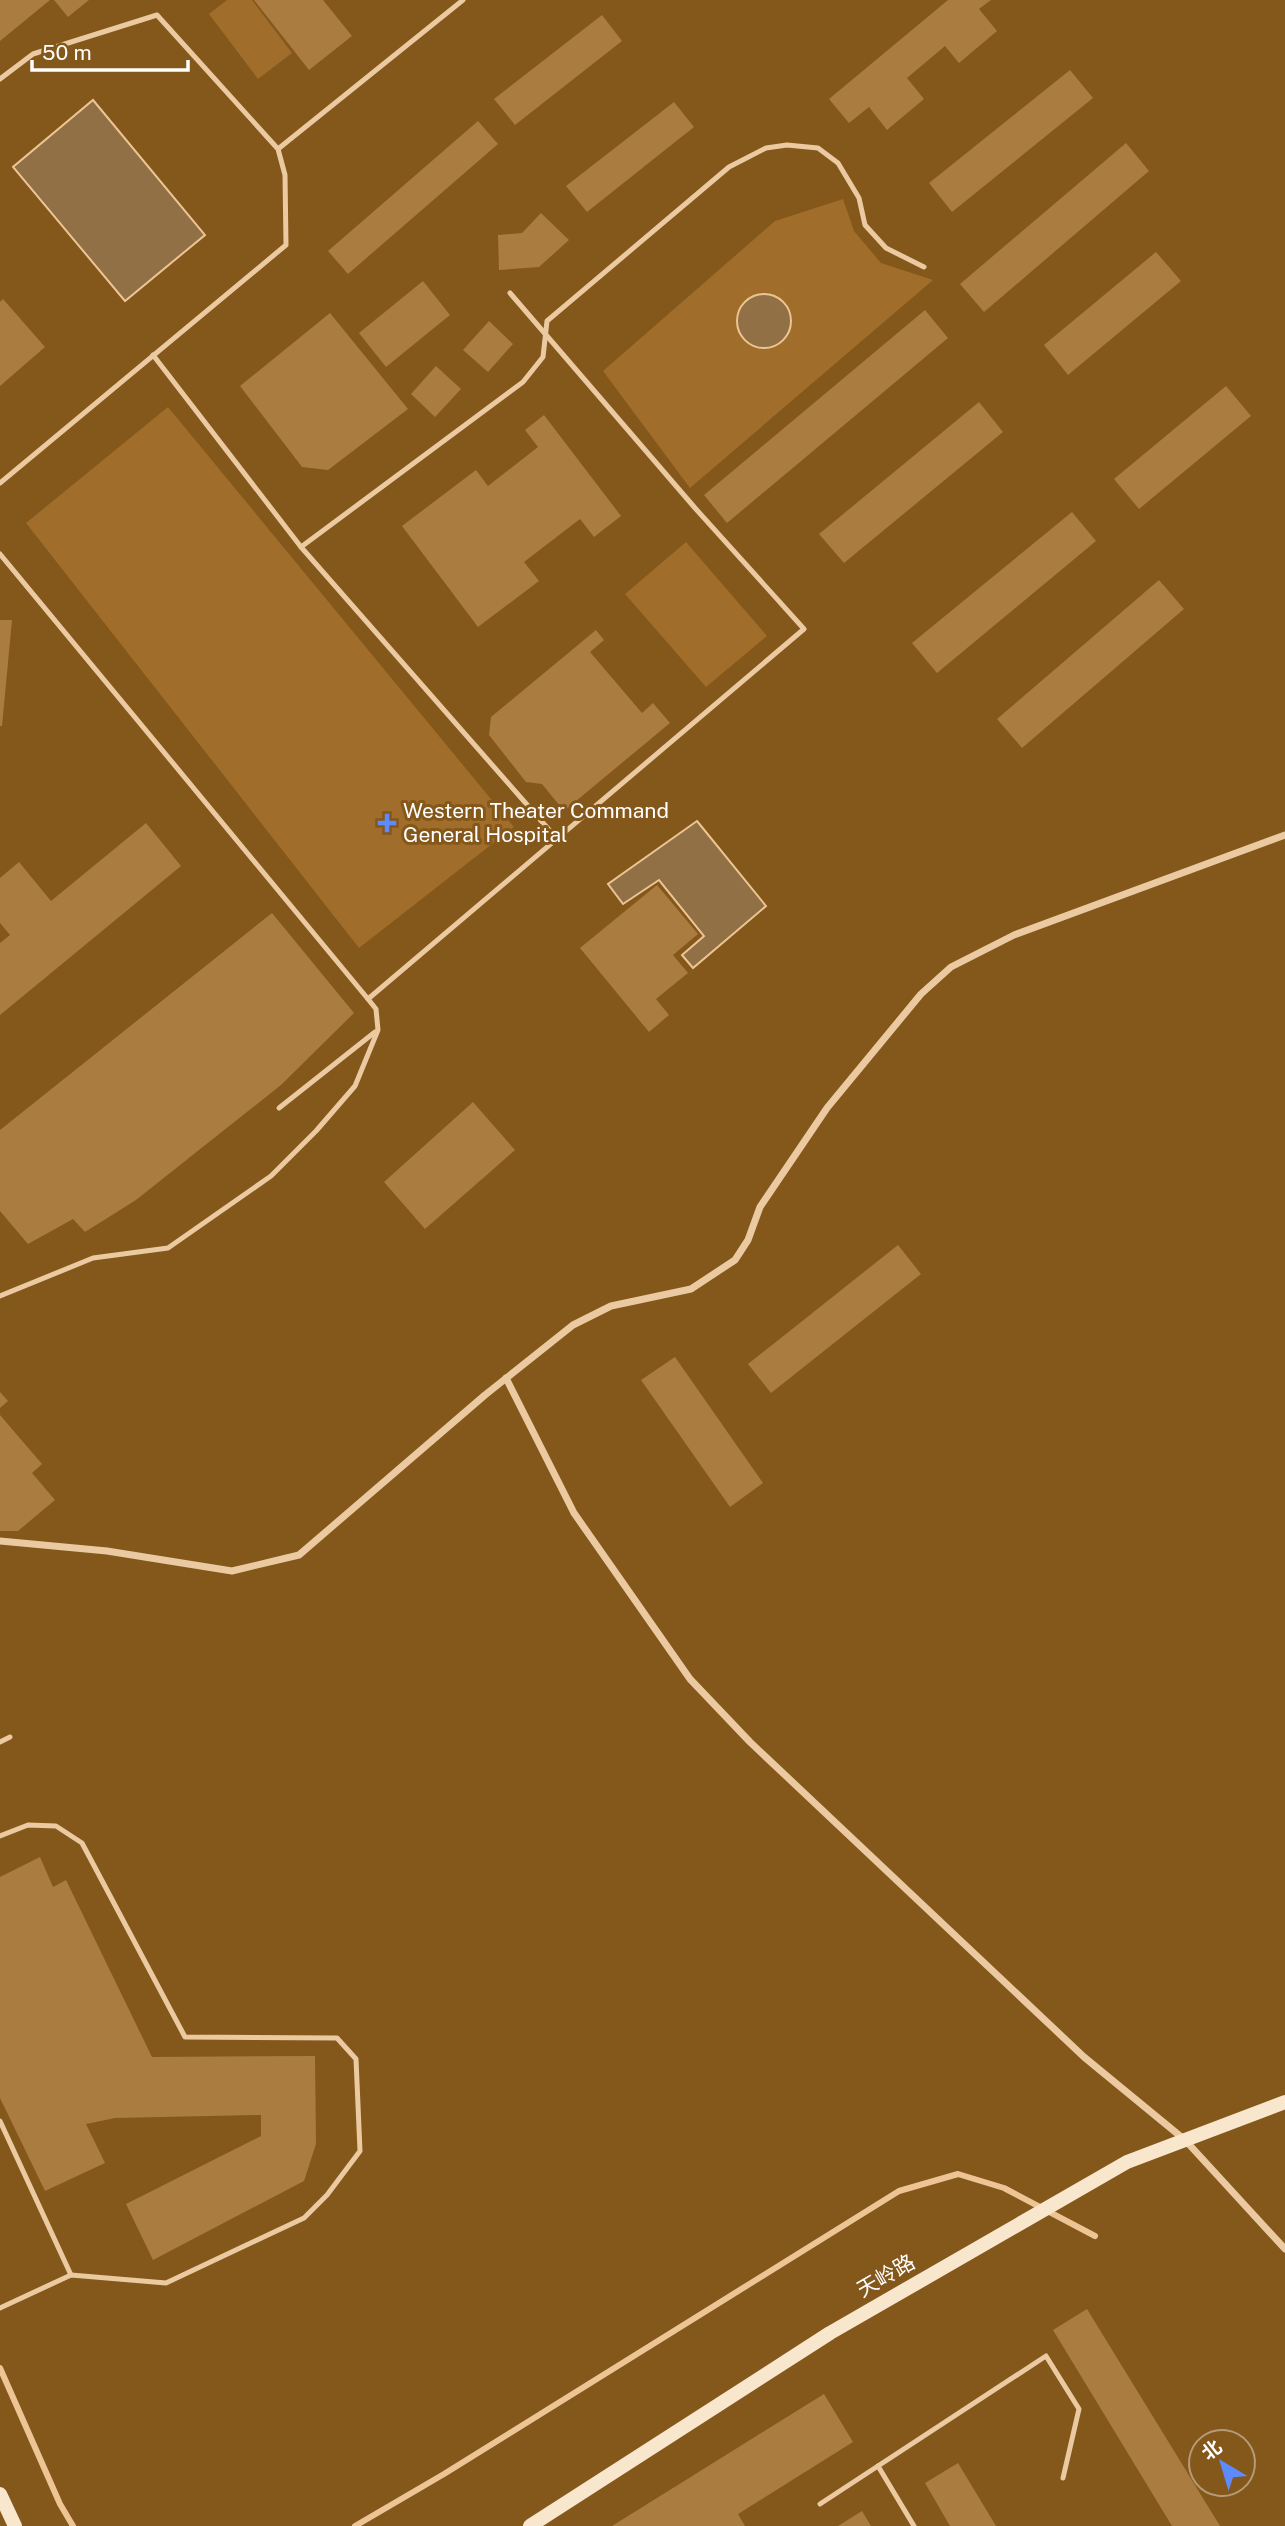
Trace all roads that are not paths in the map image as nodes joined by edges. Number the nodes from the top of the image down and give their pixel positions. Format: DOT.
graph roads {
  1 [pos="463,0"];
  2 [pos="0,79"];
  3 [pos="278,149"];
  4 [pos="924,267"];
  5 [pos="510,293"];
  6 [pos="546,334"];
  7 [pos="153,355"];
  8 [pos="0,484"];
  9 [pos="301,547"];
  10 [pos="0,554"];
  11 [pos="1285,835"];
  12 [pos="558,840"];
  13 [pos="368,999"];
  14 [pos="378,1030"];
  15 [pos="279,1108"];
  16 [pos="0,1296"];
  17 [pos="506,1378"];
  18 [pos="0,1541"];
  19 [pos="10,1738"];
  20 [pos="0,1742"];
  21 [pos="0,1836"];
  22 [pos="1285,2102"];
  23 [pos="0,2121"];
  24 [pos="1185,2140"];
  25 [pos="1285,2249"];
  26 [pos="71,2275"];
  27 [pos="0,2308"];
  28 [pos="878,2466"];
  29 [pos="1063,2478"];
  30 [pos="0,2494"];
  31 [pos="820,2504"];
  32 [pos="15,2526"];
  33 [pos="530,2526"];
  34 [pos="914,2526"];
  1 -- 3 [label="lane"];
  2 -- 3 [label="lane"];
  3 -- 7 [label="lane"];
  4 -- 6 [label="lane"];
  5 -- 6 [label="lane"];
  6 -- 9 [label="lane"];
  6 -- 12 [label="lane"];
  7 -- 8 [label="lane"];
  7 -- 9 [label="lane"];
  9 -- 12 [label="lane"];
  10 -- 13 [label="lane"];
  11 -- 17 [label="street"];
  12 -- 13 [label="lane"];
  13 -- 14 [label="lane"];
  14 -- 15 [label="lane"];
  14 -- 16 [label="lane"];
  17 -- 18 [label="street"];
  17 -- 24 [label="street"];
  19 -- 20 [label="lane"];
  21 -- 26 [label="lane"];
  22 -- 24 [label="street, 天岭路"];
  23 -- 26 [label="lane"];
  24 -- 25 [label="street"];
  24 -- 33 [label="street, 天岭路"];
  26 -- 27 [label="lane"];
  28 -- 29 [label="lane"];
  28 -- 31 [label="lane"];
  28 -- 34 [label="lane"];
  30 -- 32 [label="street"];
}
